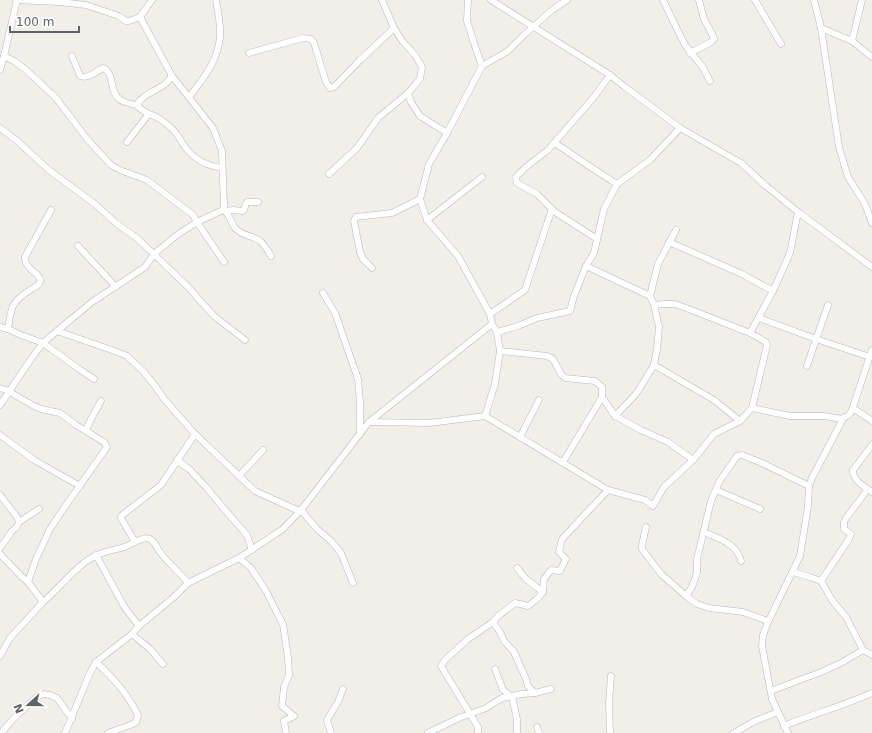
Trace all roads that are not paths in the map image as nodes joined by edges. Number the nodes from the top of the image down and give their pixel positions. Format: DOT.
graph roads {
  1 [pos="16,0"];
  2 [pos="152,0"];
  3 [pos="216,0"];
  4 [pos="382,0"];
  5 [pos="468,0"];
  6 [pos="491,0"];
  7 [pos="664,0"];
  8 [pos="699,0"];
  9 [pos="755,0"];
  10 [pos="814,0"];
  11 [pos="862,0"];
  12 [pos="564,1"];
  13 [pos="140,17"];
  14 [pos="534,27"];
  15 [pos="394,28"];
  16 [pos="821,28"];
  17 [pos="852,41"];
  18 [pos="782,44"];
  19 [pos="249,53"];
  20 [pos="690,53"];
  21 [pos="4,56"];
  22 [pos="72,56"];
  23 [pos="872,57"];
  24 [pos="482,66"];
  25 [pos="0,70"];
  26 [pos="610,75"];
  27 [pos="172,76"];
  28 [pos="710,81"];
  29 [pos="408,93"];
  30 [pos="189,97"];
  31 [pos="138,105"];
  32 [pos="149,114"];
  33 [pos="0,128"];
  34 [pos="680,128"];
  35 [pos="446,133"];
  36 [pos="127,142"];
  37 [pos="555,143"];
  38 [pos="222,168"];
  39 [pos="329,174"];
  40 [pos="482,177"];
  41 [pos="617,184"];
  42 [pos="420,199"];
  43 [pos="258,202"];
  44 [pos="552,209"];
  45 [pos="52,210"];
  46 [pos="225,211"];
  47 [pos="798,212"];
  48 [pos="427,220"];
  49 [pos="197,222"];
  50 [pos="872,223"];
  51 [pos="676,230"];
  52 [pos="597,239"];
  53 [pos="669,242"];
  54 [pos="78,246"];
  55 [pos="154,254"];
  56 [pos="272,256"];
  57 [pos="224,262"];
  58 [pos="586,266"];
  59 [pos="872,267"];
  60 [pos="372,268"];
  61 [pos="116,286"];
  62 [pos="773,291"];
  63 [pos="323,293"];
  64 [pos="650,296"];
  65 [pos="654,305"];
  66 [pos="828,305"];
  67 [pos="490,314"];
  68 [pos="759,318"];
  69 [pos="492,324"];
  70 [pos="0,326"];
  71 [pos="8,329"];
  72 [pos="56,331"];
  73 [pos="497,332"];
  74 [pos="750,333"];
  75 [pos="816,339"];
  76 [pos="245,340"];
  77 [pos="43,343"];
  78 [pos="500,351"];
  79 [pos="871,353"];
  80 [pos="654,364"];
  81 [pos="807,366"];
  82 [pos="94,379"];
  83 [pos="0,388"];
  84 [pos="10,391"];
  85 [pos="602,397"];
  86 [pos="539,400"];
  87 [pos="101,401"];
  88 [pos="0,405"];
  89 [pos="752,408"];
  90 [pos="852,410"];
  91 [pos="485,416"];
  92 [pos="615,416"];
  93 [pos="844,418"];
  94 [pos="740,421"];
  95 [pos="872,421"];
  96 [pos="369,422"];
  97 [pos="86,430"];
  98 [pos="195,434"];
  99 [pos="360,434"];
  100 [pos="0,435"];
  101 [pos="520,437"];
  102 [pos="872,445"];
  103 [pos="263,450"];
  104 [pos="178,460"];
  105 [pos="693,460"];
  106 [pos="563,462"];
  107 [pos="239,476"];
  108 [pos="80,486"];
  109 [pos="809,486"];
  110 [pos="608,490"];
  111 [pos="716,490"];
  112 [pos="870,490"];
  113 [pos="0,495"];
  114 [pos="39,509"];
  115 [pos="760,509"];
  116 [pos="301,510"];
  117 [pos="19,522"];
  118 [pos="646,527"];
  119 [pos="704,532"];
  120 [pos="135,542"];
  121 [pos="0,548"];
  122 [pos="252,550"];
  123 [pos="0,554"];
  124 [pos="96,556"];
  125 [pos="239,558"];
  126 [pos="741,561"];
  127 [pos="517,568"];
  128 [pos="793,572"];
  129 [pos="821,581"];
  130 [pos="28,582"];
  131 [pos="188,583"];
  132 [pos="353,583"];
  133 [pos="543,592"];
  134 [pos="686,596"];
  135 [pos="43,602"];
  136 [pos="493,622"];
  137 [pos="768,622"];
  138 [pos="139,626"];
  139 [pos="132,634"];
  140 [pos="863,650"];
  141 [pos="872,655"];
  142 [pos="0,656"];
  143 [pos="96,662"];
  144 [pos="163,664"];
  145 [pos="495,669"];
  146 [pos="611,676"];
  147 [pos="343,689"];
  148 [pos="551,689"];
  149 [pos="771,691"];
  150 [pos="535,693"];
  151 [pos="872,693"];
  152 [pos="512,697"];
  153 [pos="778,712"];
  154 [pos="470,714"];
  155 [pos="72,720"];
  156 [pos="784,726"];
  157 [pos="1,733"];
  158 [pos="65,733"];
  159 [pos="108,733"];
  160 [pos="286,733"];
  161 [pos="331,733"];
  162 [pos="428,733"];
  163 [pos="478,733"];
  164 [pos="517,733"];
  165 [pos="610,733"];
  166 [pos="734,733"];
  167 [pos="788,733"];
  1 -- 13 [label="street"];
  1 -- 21 [label="street"];
  2 -- 13 [label="street"];
  3 -- 30 [label="street"];
  4 -- 15 [label="street"];
  5 -- 24 [label="street"];
  6 -- 14 [label="street"];
  7 -- 20 [label="street"];
  8 -- 20 [label="street"];
  9 -- 18 [label="street"];
  10 -- 16 [label="street"];
  11 -- 17 [label="street"];
  12 -- 14 [label="street"];
  13 -- 27 [label="street"];
  14 -- 24 [label="street"];
  14 -- 26 [label="street"];
  15 -- 19 [label="street"];
  15 -- 29 [label="street"];
  16 -- 17 [label="street"];
  16 -- 50 [label="street"];
  17 -- 23 [label="street"];
  20 -- 28 [label="street"];
  21 -- 25 [label="street"];
  21 -- 49 [label="street"];
  22 -- 31 [label="street"];
  24 -- 35 [label="street"];
  26 -- 34 [label="street"];
  26 -- 37 [label="street"];
  27 -- 30 [label="street"];
  27 -- 31 [label="street"];
  29 -- 35 [label="street"];
  29 -- 39 [label="street"];
  30 -- 38 [label="street"];
  31 -- 32 [label="street"];
  32 -- 36 [label="street"];
  32 -- 38 [label="street"];
  33 -- 55 [label="street"];
  34 -- 41 [label="street"];
  34 -- 47 [label="street"];
  35 -- 42 [label="street"];
  37 -- 41 [label="street"];
  37 -- 44 [label="street"];
  38 -- 46 [label="street"];
  40 -- 48 [label="street"];
  41 -- 52 [label="street"];
  42 -- 48 [label="street"];
  42 -- 60 [label="street"];
  43 -- 46 [label="street"];
  44 -- 52 [label="street"];
  44 -- 67 [label="street"];
  45 -- 71 [label="street"];
  46 -- 49 [label="street"];
  46 -- 56 [label="street"];
  47 -- 59 [label="street"];
  47 -- 62 [label="street"];
  48 -- 67 [label="street"];
  49 -- 55 [label="street"];
  49 -- 57 [label="street"];
  51 -- 53 [label="street"];
  52 -- 58 [label="street"];
  53 -- 62 [label="street"];
  53 -- 64 [label="street"];
  54 -- 61 [label="street"];
  55 -- 61 [label="street"];
  55 -- 76 [label="street"];
  58 -- 64 [label="street"];
  58 -- 73 [label="street"];
  61 -- 72 [label="street"];
  62 -- 68 [label="street"];
  63 -- 99 [label="street"];
  64 -- 65 [label="street"];
  65 -- 74 [label="street"];
  65 -- 80 [label="street"];
  66 -- 75 [label="street"];
  67 -- 69 [label="street"];
  68 -- 74 [label="street"];
  68 -- 75 [label="street"];
  69 -- 73 [label="street"];
  69 -- 96 [label="street"];
  70 -- 71 [label="street"];
  71 -- 77 [label="street"];
  72 -- 77 [label="street"];
  72 -- 98 [label="street"];
  73 -- 78 [label="street"];
  74 -- 89 [label="street"];
  75 -- 79 [label="street"];
  75 -- 81 [label="street"];
  77 -- 82 [label="street"];
  77 -- 84 [label="street"];
  78 -- 85 [label="street"];
  78 -- 91 [label="street"];
  79 -- 90 [label="street"];
  80 -- 92 [label="street"];
  80 -- 94 [label="street"];
  83 -- 84 [label="street"];
  84 -- 88 [label="street"];
  84 -- 97 [label="street"];
  85 -- 92 [label="street"];
  85 -- 106 [label="street"];
  86 -- 101 [label="street"];
  87 -- 97 [label="street"];
  89 -- 93 [label="street"];
  89 -- 94 [label="street"];
  90 -- 93 [label="street"];
  90 -- 95 [label="street"];
  91 -- 96 [label="street"];
  91 -- 101 [label="street"];
  92 -- 105 [label="street"];
  93 -- 109 [label="street"];
  94 -- 105 [label="street"];
  96 -- 99 [label="street"];
  97 -- 108 [label="street"];
  98 -- 104 [label="street"];
  98 -- 107 [label="street"];
  99 -- 116 [label="street"];
  100 -- 108 [label="street"];
  101 -- 106 [label="street"];
  102 -- 112 [label="street"];
  103 -- 107 [label="street"];
  104 -- 120 [label="street"];
  104 -- 122 [label="street"];
  105 -- 110 [label="street"];
  106 -- 110 [label="street"];
  107 -- 116 [label="street"];
  108 -- 130 [label="street"];
  109 -- 111 [label="street"];
  109 -- 128 [label="street"];
  110 -- 133 [label="street"];
  111 -- 115 [label="street"];
  111 -- 119 [label="street"];
  112 -- 129 [label="street"];
  113 -- 117 [label="street"];
  114 -- 117 [label="street"];
  116 -- 122 [label="street"];
  116 -- 132 [label="street"];
  117 -- 121 [label="street"];
  118 -- 134 [label="street"];
  119 -- 126 [label="street"];
  119 -- 134 [label="street"];
  120 -- 124 [label="street"];
  120 -- 131 [label="street"];
  122 -- 125 [label="street"];
  123 -- 130 [label="street"];
  124 -- 135 [label="street"];
  124 -- 138 [label="street"];
  125 -- 131 [label="street"];
  125 -- 160 [label="street"];
  127 -- 133 [label="street"];
  128 -- 129 [label="street"];
  128 -- 137 [label="street"];
  129 -- 140 [label="street"];
  130 -- 135 [label="street"];
  131 -- 138 [label="street"];
  133 -- 136 [label="street"];
  134 -- 137 [label="street"];
  135 -- 142 [label="street"];
  136 -- 150 [label="street"];
  136 -- 154 [label="street"];
  137 -- 149 [label="street"];
  138 -- 139 [label="street"];
  139 -- 143 [label="street"];
  139 -- 144 [label="street"];
  140 -- 141 [label="street"];
  140 -- 149 [label="street"];
  143 -- 155 [label="street"];
  143 -- 159 [label="street"];
  145 -- 152 [label="street"];
  146 -- 165 [label="street"];
  147 -- 161 [label="street"];
  148 -- 150 [label="street"];
  149 -- 153 [label="street"];
  150 -- 152 [label="street"];
  151 -- 156 [label="street"];
  152 -- 154 [label="street"];
  152 -- 164 [label="street"];
  153 -- 156 [label="street"];
  153 -- 166 [label="street"];
  154 -- 162 [label="street"];
  154 -- 163 [label="street"];
  155 -- 157 [label="street"];
  155 -- 158 [label="street"];
  156 -- 167 [label="street"];
}
